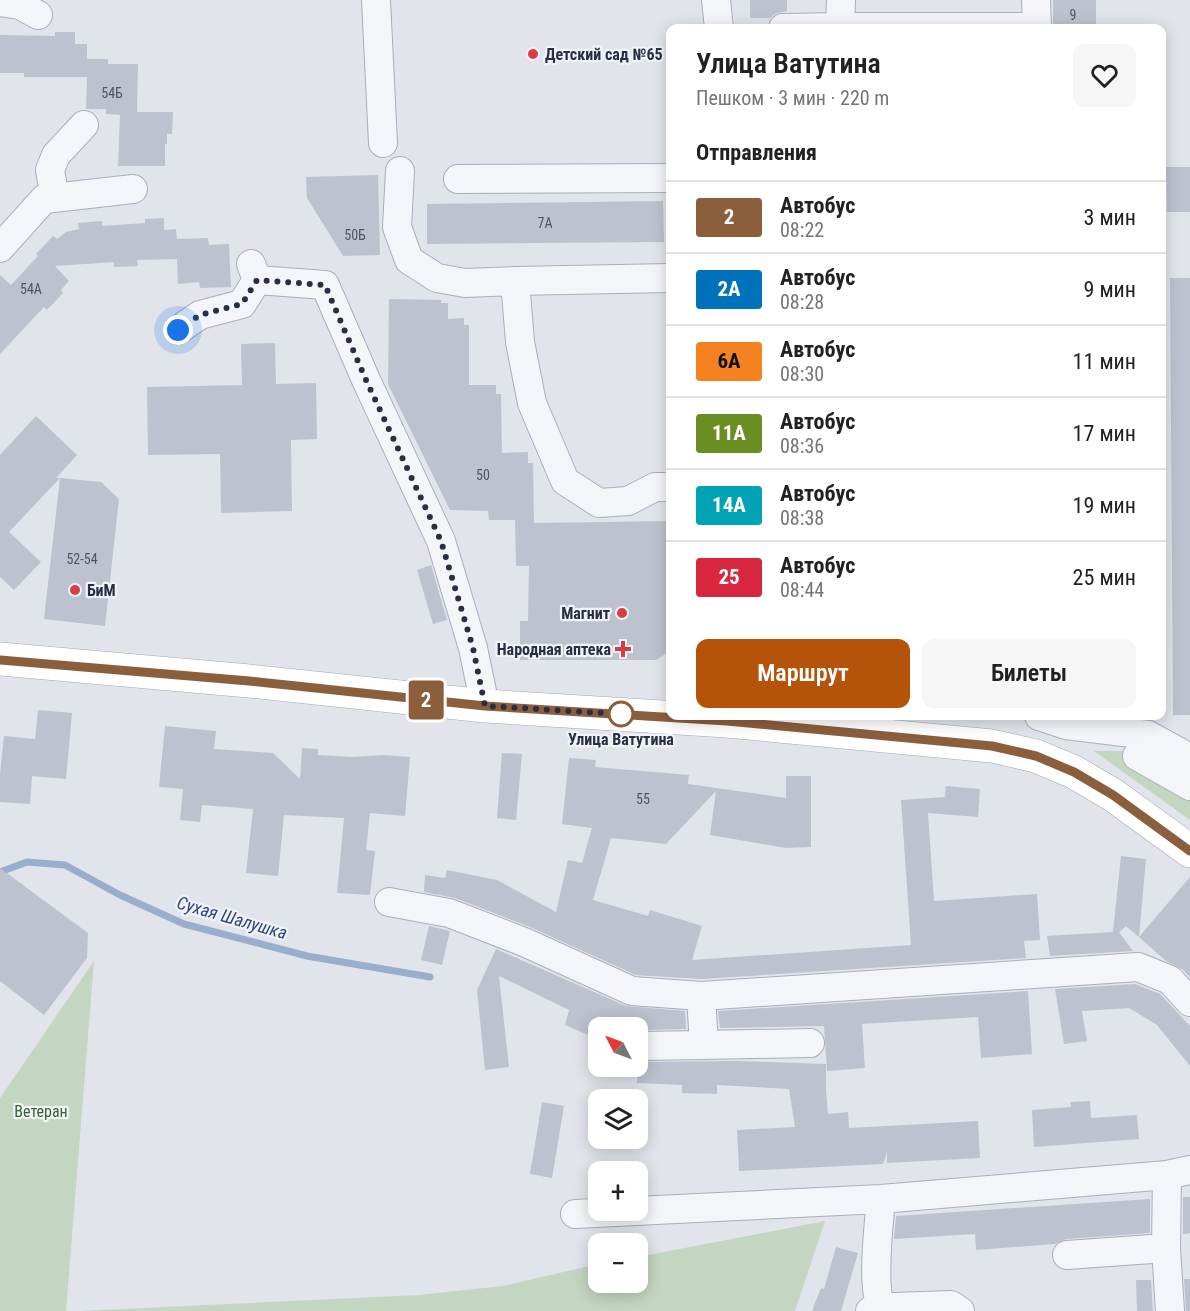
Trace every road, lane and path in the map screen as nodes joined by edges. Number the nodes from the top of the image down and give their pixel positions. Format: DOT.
graph roads {
  1 [pos="376,0"];
  2 [pos="716,0"];
  3 [pos="0,2"];
  4 [pos="841,13"];
  5 [pos="38,15"];
  6 [pos="1037,18"];
  7 [pos="719,24"];
  8 [pos="798,24"];
  9 [pos="84,126"];
  10 [pos="383,143"];
  11 [pos="400,171"];
  12 [pos="666,178"];
  13 [pos="458,179"];
  14 [pos="133,189"];
  15 [pos="55,198"];
  16 [pos="0,248"];
  17 [pos="666,278"];
  18 [pos="516,281"];
  19 [pos="178,330"];
  20 [pos="666,487"];
  21 [pos="0,660"];
  22 [pos="485,706"];
  23 [pos="666,715"];
  24 [pos="747,720"];
  25 [pos="1051,720"];
  26 [pos="1144,736"];
  27 [pos="1190,758"];
  28 [pos="1190,786"];
  29 [pos="1190,851"];
  30 [pos="389,902"];
  31 [pos="701,996"];
  32 [pos="1190,1002"];
  33 [pos="810,1043"];
  34 [pos="704,1045"];
  35 [pos="648,1046"];
  36 [pos="1179,1173"];
  37 [pos="880,1199"];
  38 [pos="574,1214"];
  39 [pos="1166,1248"];
  40 [pos="1067,1255"];
  41 [pos="877,1309"];
  42 [pos="960,1311"];
  43 [pos="1170,1311"];
  1 -- 10 [label="street"];
  2 -- 7 [label="street"];
  3 -- 5 [label="street"];
  4 -- 6 [label="street"];
  4 -- 8 [label="street"];
  9 -- 15 [label="street"];
  11 -- 18 [label="street"];
  12 -- 13 [label="street"];
  14 -- 15 [label="street"];
  15 -- 16 [label="street"];
  17 -- 18 [label="street"];
  18 -- 20 [label="street"];
  19 -- 22 [label="street"];
  21 -- 22 [label="main road"];
  22 -- 23 [label="main road"];
  24 -- 29 [label="main road"];
  25 -- 26 [label="street"];
  26 -- 27 [label="street"];
  26 -- 28 [label="street"];
  30 -- 31 [label="street"];
  31 -- 32 [label="street"];
  31 -- 34 [label="street"];
  33 -- 34 [label="street"];
  34 -- 35 [label="street"];
  36 -- 37 [label="street"];
  36 -- 39 [label="street"];
  37 -- 38 [label="street"];
  37 -- 41 [label="street"];
  39 -- 40 [label="street"];
  39 -- 43 [label="street"];
  41 -- 42 [label="street"];
}
